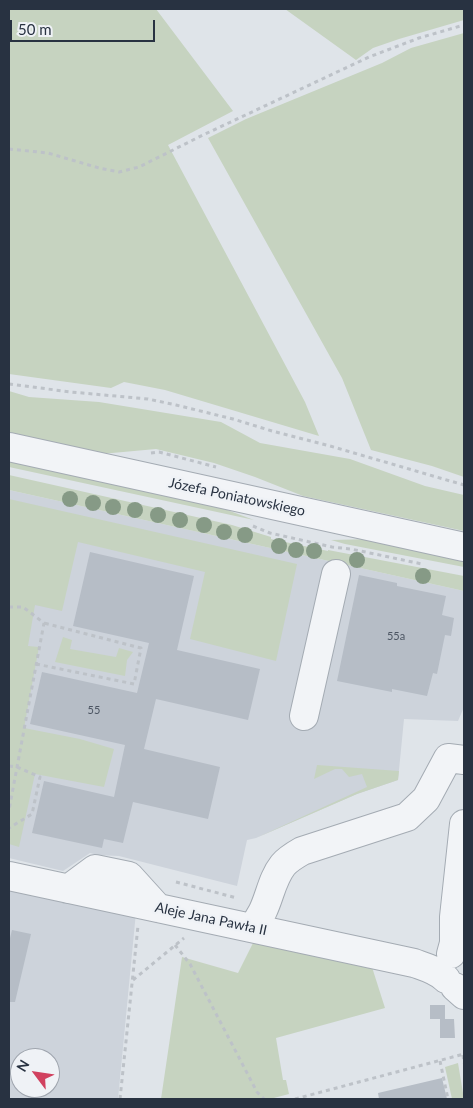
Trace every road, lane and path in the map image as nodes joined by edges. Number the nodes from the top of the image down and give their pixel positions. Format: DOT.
graph roads {
  1 [pos="464,25"];
  2 [pos="9,149"];
  3 [pos="9,384"];
  4 [pos="9,447"];
  5 [pos="464,485"];
  6 [pos="464,547"];
  7 [pos="336,574"];
  8 [pos="9,606"];
  9 [pos="44,623"];
  10 [pos="36,664"];
  11 [pos="304,716"];
  12 [pos="456,759"];
  13 [pos="9,766"];
  14 [pos="17,768"];
  15 [pos="9,810"];
  16 [pos="464,824"];
  17 [pos="9,828"];
  18 [pos="9,876"];
  19 [pos="176,882"];
  20 [pos="237,898"];
  21 [pos="149,906"];
  22 [pos="207,918"];
  23 [pos="251,928"];
  24 [pos="175,945"];
  25 [pos="457,970"];
  26 [pos="133,981"];
  27 [pos="464,1054"];
  28 [pos="440,1060"];
  29 [pos="464,1063"];
  30 [pos="120,1099"];
  31 [pos="264,1099"];
  32 [pos="295,1099"];
  33 [pos="448,1099"];
  1 -- 2 [label="path"];
  3 -- 5 [label="path"];
  4 -- 6 [label="street, Józefa Poniatowskiego"];
  7 -- 11 [label="street"];
  8 -- 9 [label="path"];
  9 -- 10 [label="path"];
  9 -- 10 [label="path"];
  10 -- 14 [label="path"];
  12 -- 23 [label="street"];
  13 -- 14 [label="path"];
  14 -- 15 [label="path"];
  14 -- 17 [label="path"];
  16 -- 25 [label="street, Aleje Jana Pawła II"];
  18 -- 21 [label="street"];
  19 -- 20 [label="path"];
  21 -- 22 [label="street, Aleje Jana Pawła II"];
  21 -- 26 [label="path"];
  22 -- 23 [label="street, Aleje Jana Pawła II"];
  22 -- 24 [label="path"];
  23 -- 25 [label="street, Aleje Jana Pawła II"];
  24 -- 26 [label="path"];
  24 -- 31 [label="path"];
  26 -- 30 [label="path"];
  27 -- 28 [label="path"];
  27 -- 29 [label="path"];
  28 -- 32 [label="path"];
  28 -- 33 [label="path"];
}
